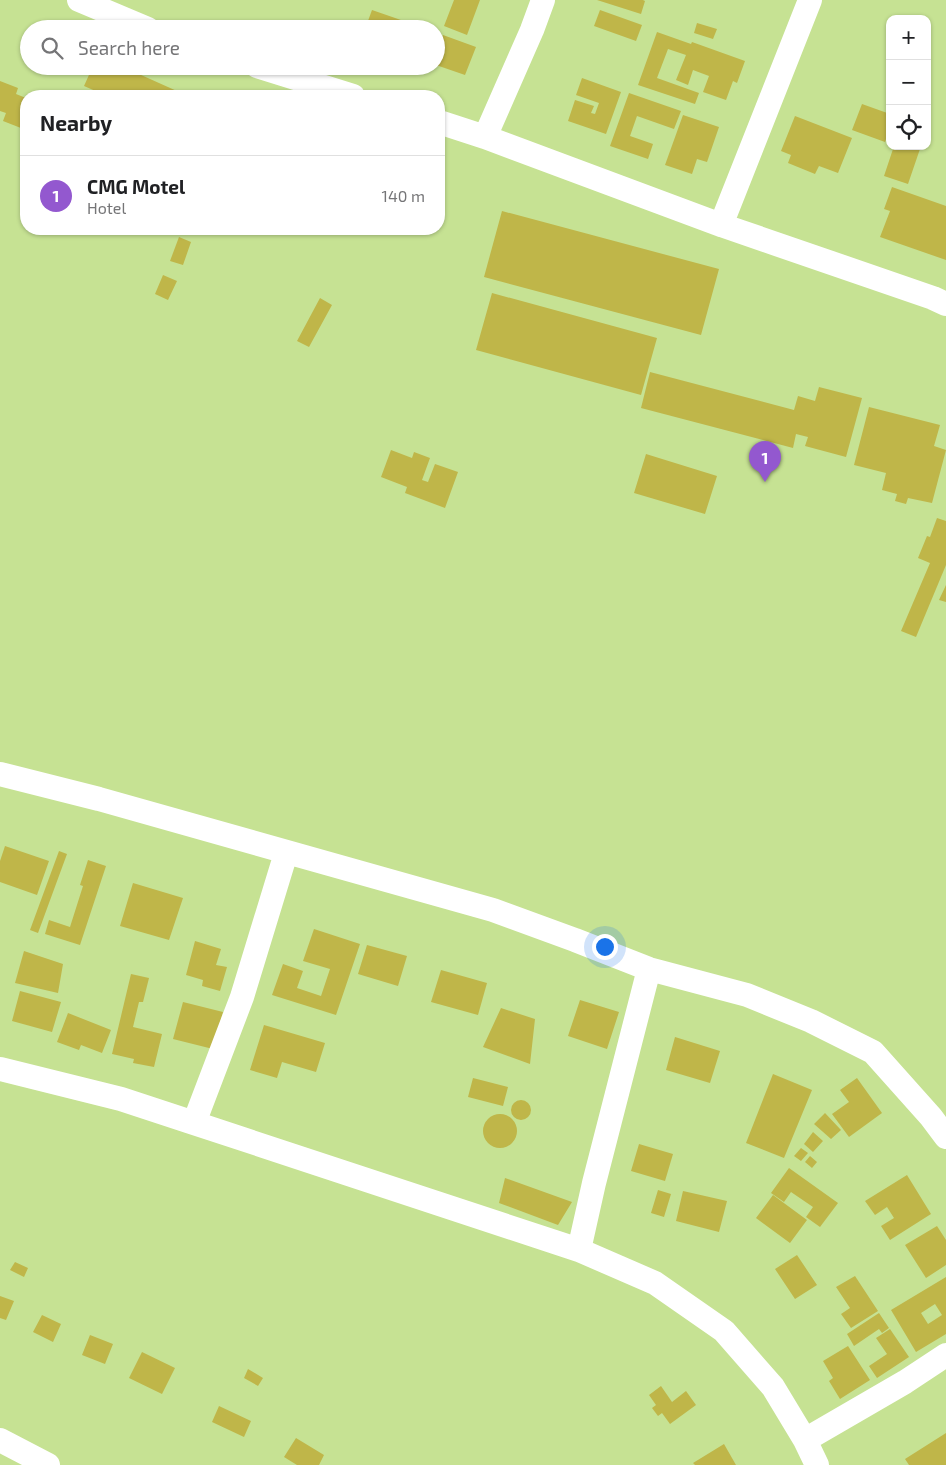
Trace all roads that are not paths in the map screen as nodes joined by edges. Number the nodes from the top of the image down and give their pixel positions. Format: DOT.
graph roads {
  1 [pos="79,0"];
  2 [pos="543,0"];
  3 [pos="810,0"];
  4 [pos="127,20"];
  5 [pos="286,75"];
  6 [pos="334,90"];
  7 [pos="445,124"];
  8 [pos="485,137"];
  9 [pos="721,225"];
  10 [pos="946,304"];
  11 [pos="0,774"];
  12 [pos="286,853"];
  13 [pos="649,969"];
  14 [pos="0,1069"];
  15 [pos="194,1123"];
  16 [pos="946,1137"];
  17 [pos="579,1250"];
  18 [pos="946,1355"];
  19 [pos="0,1440"];
  20 [pos="805,1440"];
  21 [pos="48,1465"];
  22 [pos="817,1465"];
  1 -- 4 [label="street"];
  2 -- 8 [label="street"];
  3 -- 9 [label="street"];
  5 -- 6 [label="street"];
  7 -- 8 [label="street"];
  8 -- 9 [label="street"];
  9 -- 10 [label="street"];
  11 -- 12 [label="street"];
  12 -- 13 [label="street"];
  12 -- 15 [label="street"];
  13 -- 16 [label="street"];
  13 -- 17 [label="street"];
  14 -- 15 [label="street"];
  15 -- 17 [label="street"];
  17 -- 20 [label="street"];
  18 -- 20 [label="street"];
  19 -- 21 [label="street"];
  20 -- 22 [label="street"];
}
